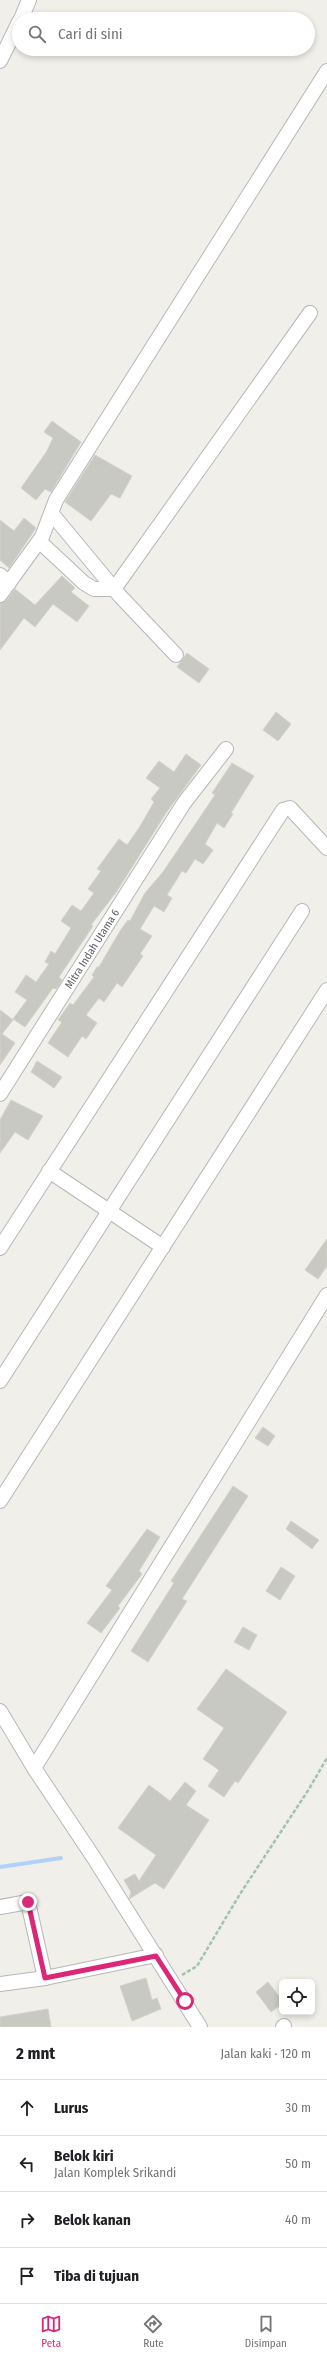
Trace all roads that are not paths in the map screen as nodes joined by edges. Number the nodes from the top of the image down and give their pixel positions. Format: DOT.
graph roads {
  1 [pos="29,0"];
  2 [pos="24,12"];
  3 [pos="12,37"];
  4 [pos="0,62"];
  5 [pos="327,71"];
  6 [pos="310,313"];
  7 [pos="52,514"];
  8 [pos="39,541"];
  9 [pos="4,579"];
  10 [pos="111,589"];
  11 [pos="0,595"];
  12 [pos="176,655"];
  13 [pos="226,749"];
  14 [pos="327,848"];
  15 [pos="302,910"];
  16 [pos="327,990"];
  17 [pos="0,1094"];
  18 [pos="49,1171"];
  19 [pos="110,1210"];
  20 [pos="163,1247"];
  21 [pos="0,1248"];
  22 [pos="327,1295"];
  23 [pos="0,1381"];
  24 [pos="0,1501"];
  25 [pos="2,1716"];
  26 [pos="34,1768"];
  27 [pos="0,1907"];
  28 [pos="156,1956"];
  29 [pos="45,1978"];
  30 [pos="0,1984"];
  31 [pos="200,2027"];
  1 -- 2 [label="street"];
  3 -- 4 [label="street"];
  5 -- 7 [label="street"];
  6 -- 10 [label="street"];
  7 -- 8 [label="street"];
  7 -- 10 [label="street"];
  8 -- 9 [label="street"];
  8 -- 10 [label="street"];
  9 -- 11 [label="street"];
  10 -- 12 [label="street"];
  13 -- 17 [label="street, Mitra Indah Utama 6"];
  14 -- 18 [label="street"];
  15 -- 19 [label="street"];
  16 -- 20 [label="street"];
  18 -- 19 [label="street"];
  18 -- 21 [label="street"];
  19 -- 20 [label="street"];
  19 -- 23 [label="street"];
  20 -- 24 [label="street"];
  22 -- 26 [label="street"];
  25 -- 26 [label="street"];
  26 -- 28 [label="street"];
  27 -- 29 [label="street"];
  28 -- 29 [label="street"];
  28 -- 31 [label="street"];
  29 -- 30 [label="street"];
}
